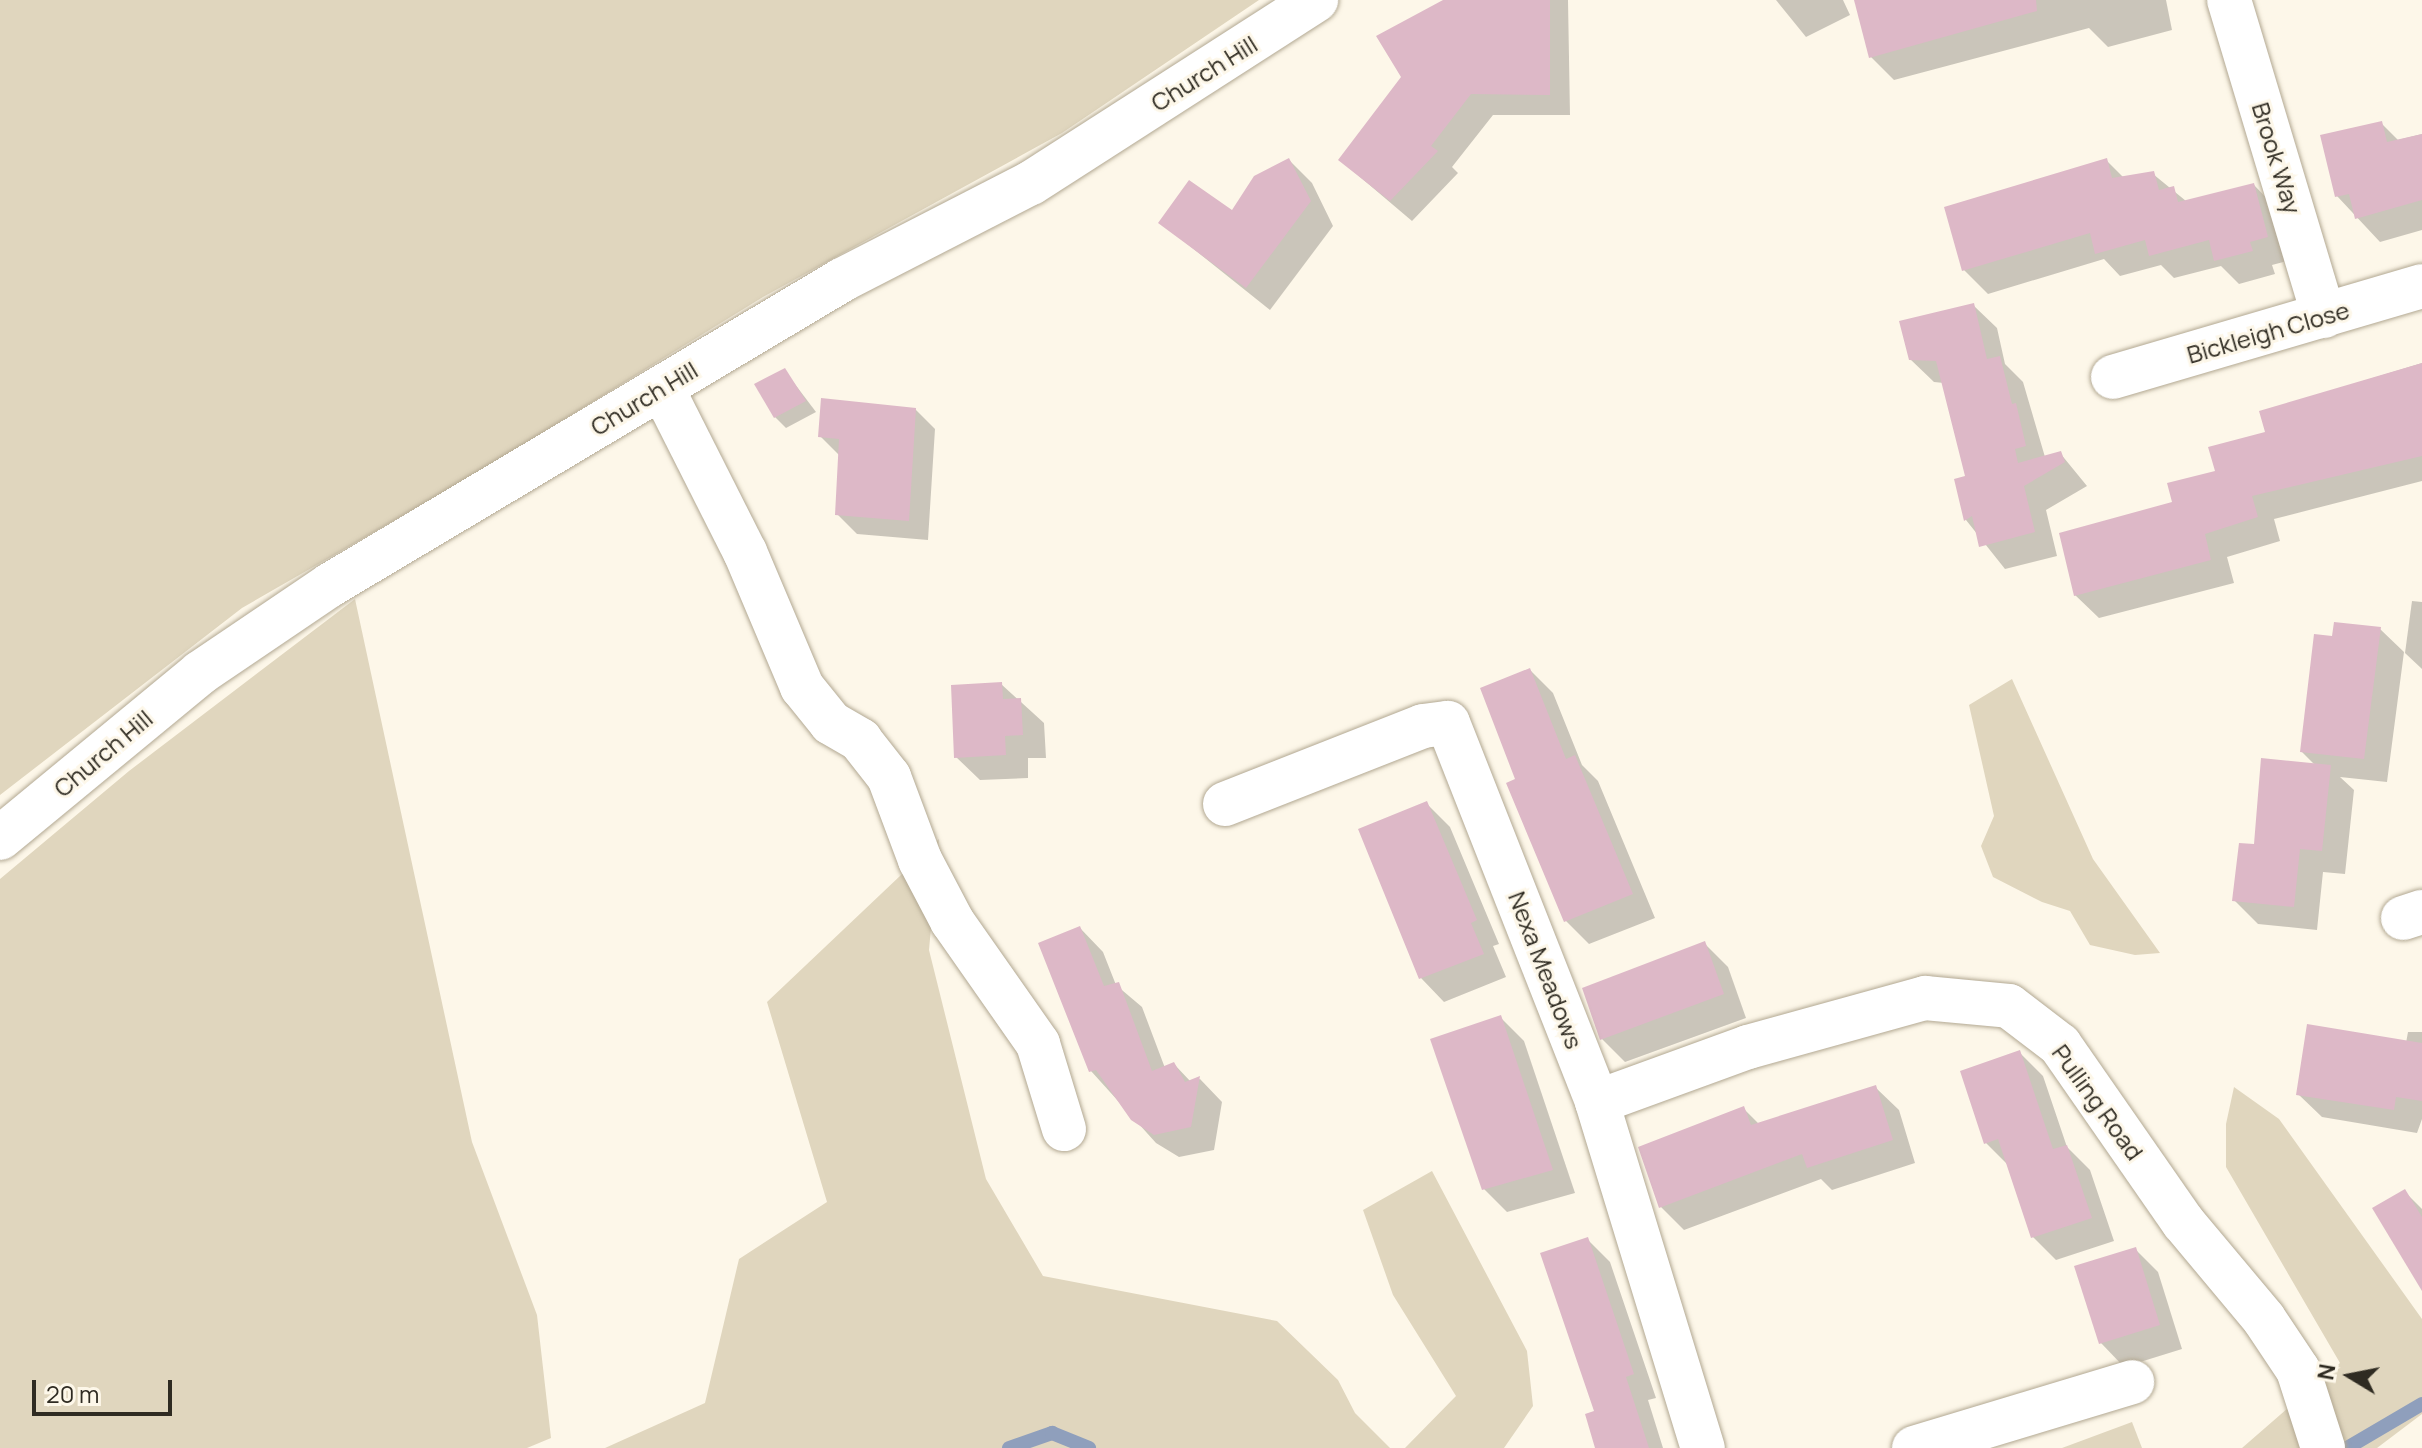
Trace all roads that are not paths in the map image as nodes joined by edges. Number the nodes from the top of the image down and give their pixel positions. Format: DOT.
graph roads {
  1 [pos="1316,0"];
  2 [pos="2229,0"];
  3 [pos="2422,286"];
  4 [pos="2324,316"];
  5 [pos="2113,377"];
  6 [pos="662,388"];
  7 [pos="1225,804"];
  8 [pos="0,838"];
  9 [pos="1597,1102"];
  10 [pos="1064,1129"];
  11 [pos="2132,1382"];
  12 [pos="2320,1439"];
  13 [pos="1703,1448"];
  14 [pos="1914,1448"];
  1 -- 6 [label="street, Church Hill"];
  2 -- 4 [label="street, Brook Way"];
  3 -- 4 [label="street, Bickleigh Close"];
  4 -- 5 [label="street, Bickleigh Close"];
  6 -- 8 [label="street, Church Hill"];
  6 -- 10 [label="street"];
  7 -- 9 [label="street, Nexa Meadows"];
  9 -- 12 [label="street, Pulling Road"];
  9 -- 13 [label="street, Nexa Meadows"];
  11 -- 14 [label="street"];
}
